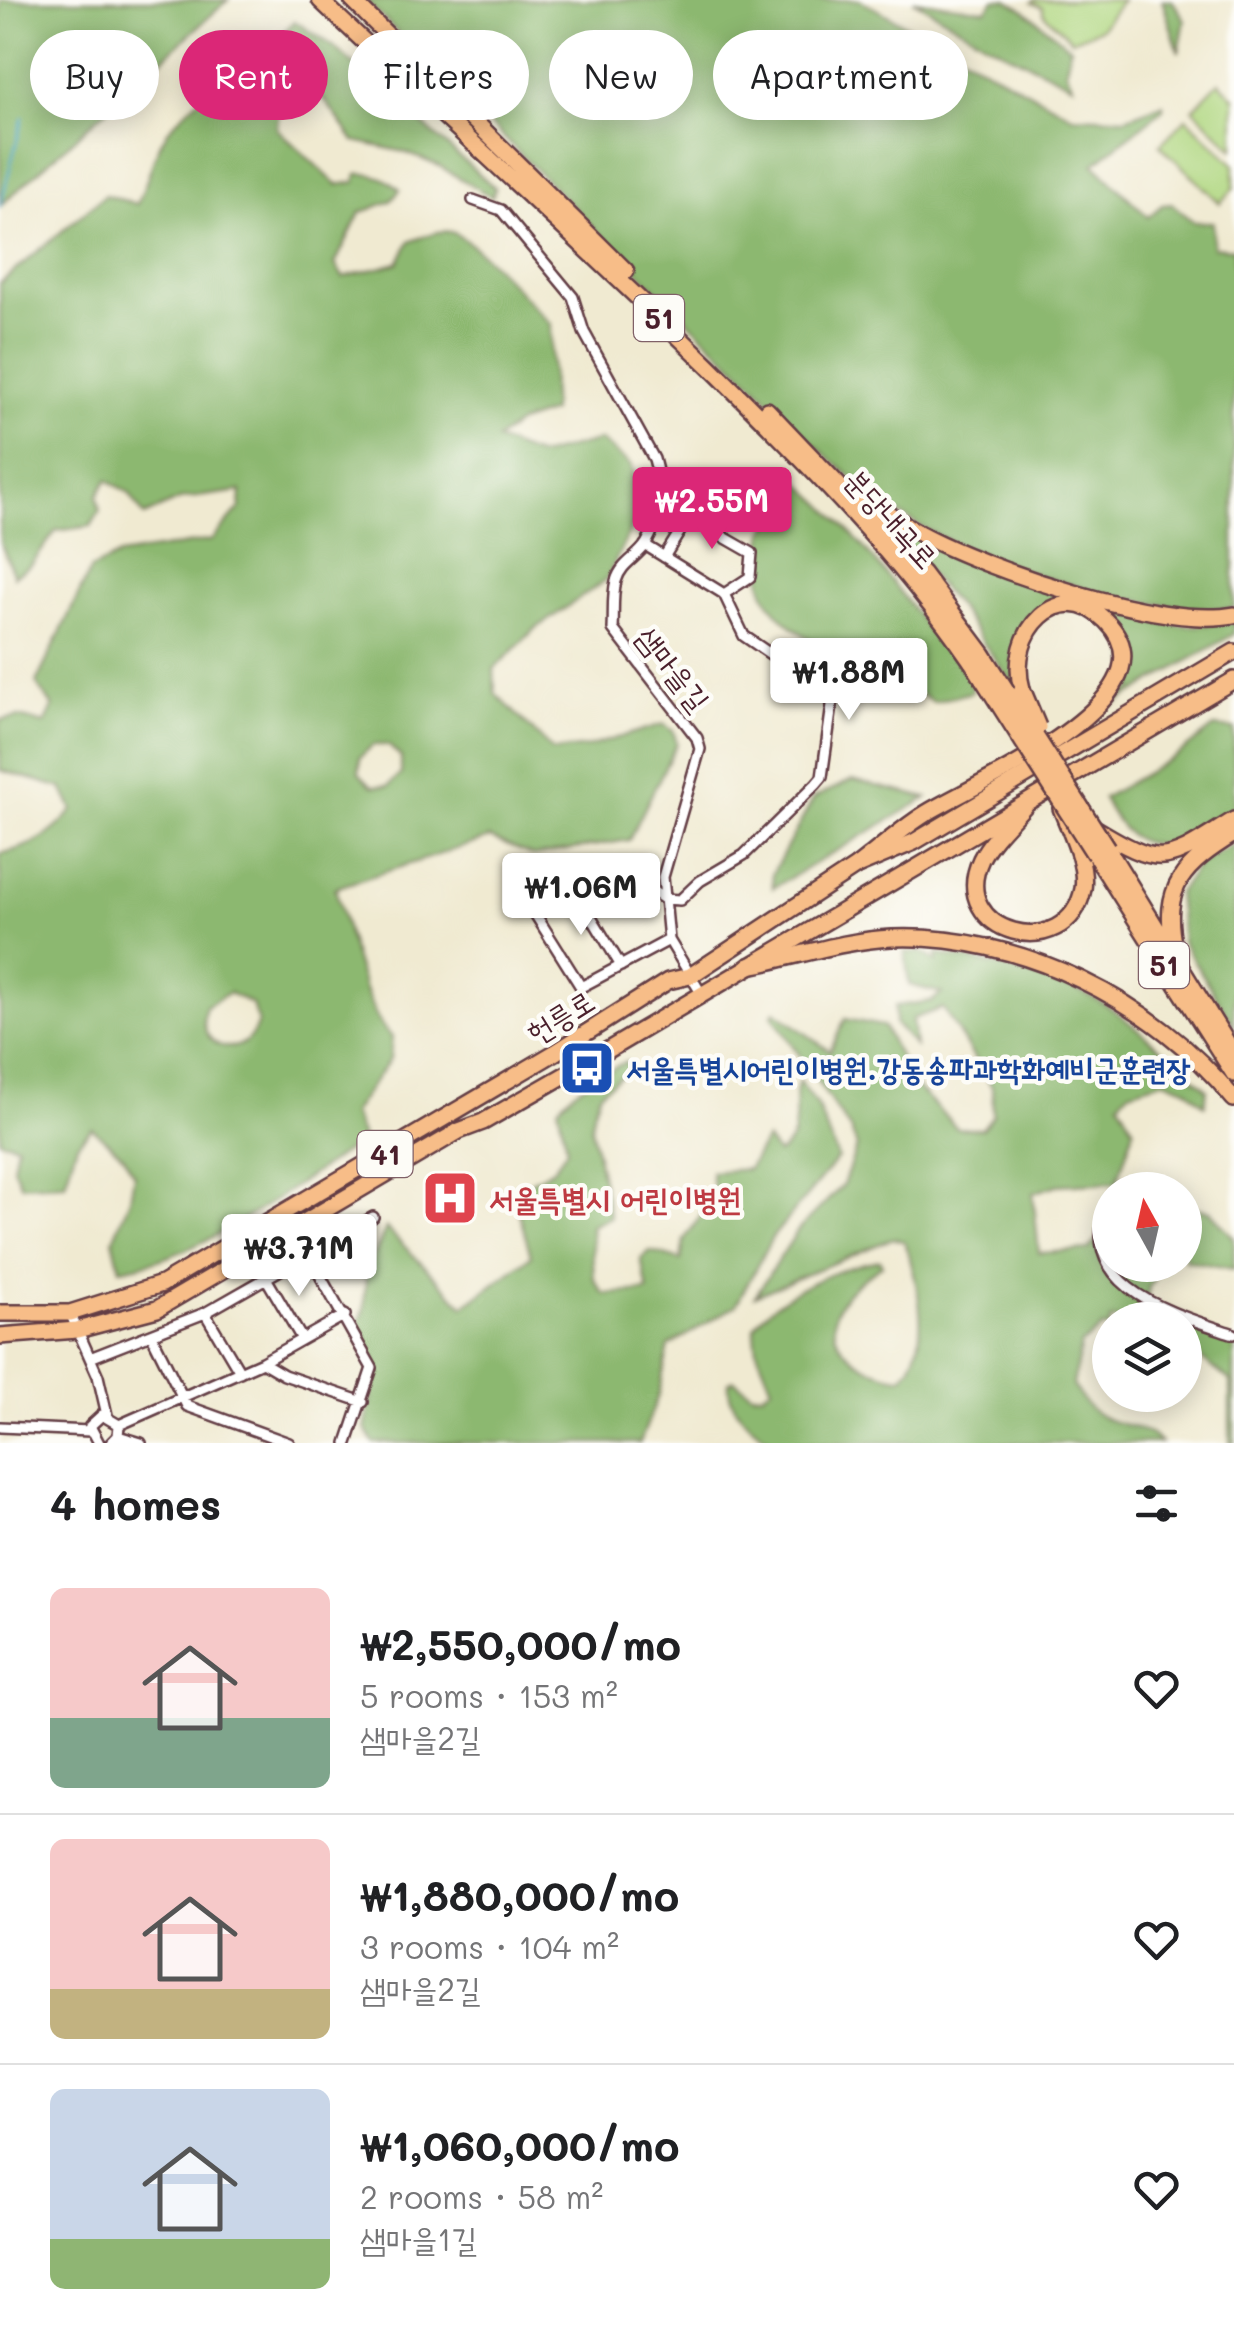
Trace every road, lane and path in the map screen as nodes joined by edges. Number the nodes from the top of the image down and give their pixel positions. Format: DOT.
graph roads {
  1 [pos="320,0"];
  2 [pos="352,0"];
  3 [pos="473,200"];
  4 [pos="816,456"];
  5 [pos="645,545"];
  6 [pos="664,557"];
  7 [pos="724,594"];
  8 [pos="1234,615"];
  9 [pos="1234,652"];
  10 [pos="977,658"];
  11 [pos="1234,680"];
  12 [pos="1050,748"];
  13 [pos="1026,805"];
  14 [pos="1234,820"];
  15 [pos="1234,834"];
  16 [pos="1100,852"];
  17 [pos="857,866"];
  18 [pos="575,890"];
  19 [pos="664,899"];
  20 [pos="669,940"];
  21 [pos="1176,956"];
  22 [pos="621,966"];
  23 [pos="748,966"];
  24 [pos="690,976"];
  25 [pos="701,993"];
  26 [pos="1234,1054"];
  27 [pos="1234,1074"];
  28 [pos="1234,1100"];
  29 [pos="372,1216"];
  30 [pos="295,1231"];
  31 [pos="311,1254"];
  32 [pos="266,1278"];
  33 [pos="1124,1282"];
  34 [pos="0,1312"];
  35 [pos="205,1313"];
  36 [pos="70,1314"];
  37 [pos="345,1314"];
  38 [pos="77,1330"];
  39 [pos="1234,1334"];
  40 [pos="0,1336"];
  41 [pos="152,1336"];
  42 [pos="302,1339"];
  43 [pos="90,1358"];
  44 [pos="262,1362"];
  45 [pos="240,1372"];
  46 [pos="180,1397"];
  47 [pos="363,1402"];
  48 [pos="107,1415"];
  49 [pos="0,1427"];
  50 [pos="90,1431"];
  51 [pos="253,1431"];
  52 [pos="116,1435"];
  53 [pos="99,1443"];
  54 [pos="141,1443"];
  55 [pos="248,1443"];
  56 [pos="289,1443"];
  57 [pos="347,1443"];
  1 -- 10 [label="main road, 분당내곡로 / 51"];
  2 -- 4 [label="main road, 분당내곡로 / 51"];
  3 -- 5 [label="street, 샘마을길"];
  4 -- 8 [label="main road"];
  4 -- 10 [label="main road, 분당내곡로 / 51"];
  5 -- 6 [label="street"];
  5 -- 19 [label="street, 샘마을길"];
  6 -- 7 [label="street"];
  6 -- 7 [label="street"];
  7 -- 19 [label="street"];
  9 -- 17 [label="main road, 헌릉로 / 41"];
  10 -- 12 [label="main road, 분당내곡로 / 51, bridge"];
  10 -- 16 [label="main road, 분당내곡로 / 51, bridge"];
  11 -- 13 [label="main road, 헌릉로 / 41"];
  12 -- 12 [label="main road, bridge"];
  12 -- 16 [label="main road, 분당내곡로 / 51, bridge"];
  12 -- 17 [label="main road"];
  13 -- 16 [label="main road"];
  13 -- 23 [label="main road, 헌릉로 / 41"];
  14 -- 16 [label="main road"];
  15 -- 21 [label="main road"];
  16 -- 21 [label="main road, 분당내곡로 / 51"];
  16 -- 27 [label="main road, 분당내곡로 / 51"];
  17 -- 24 [label="main road, 헌릉로 / 41"];
  18 -- 19 [label="street"];
  18 -- 22 [label="street"];
  18 -- 22 [label="street"];
  19 -- 20 [label="street, 샘마을길"];
  20 -- 22 [label="street"];
  20 -- 24 [label="street, 샘마을길"];
  21 -- 26 [label="main road, 분당내곡로 / 51"];
  23 -- 25 [label="main road, 헌릉로 / 41"];
  23 -- 28 [label="main road"];
  24 -- 25 [label="street, 샘마을길"];
  24 -- 36 [label="main road, 헌릉로 / 41"];
  25 -- 30 [label="main road, 헌릉로 / 41"];
  29 -- 31 [label="street"];
  30 -- 31 [label="street"];
  30 -- 38 [label="main road, 헌릉로 / 41"];
  31 -- 32 [label="street"];
  31 -- 37 [label="street"];
  32 -- 35 [label="street"];
  32 -- 42 [label="street"];
  33 -- 39 [label="street"];
  34 -- 36 [label="main road, 헌릉로 / 41"];
  35 -- 41 [label="street"];
  35 -- 45 [label="street"];
  36 -- 38 [label="street"];
  37 -- 42 [label="street"];
  37 -- 47 [label="street"];
  38 -- 40 [label="main road, 헌릉로 / 41"];
  38 -- 43 [label="street"];
  41 -- 43 [label="street"];
  41 -- 46 [label="street"];
  42 -- 44 [label="street"];
  43 -- 48 [label="street"];
  44 -- 45 [label="street"];
  44 -- 47 [label="street"];
  45 -- 46 [label="street"];
  46 -- 51 [label="street"];
  46 -- 52 [label="street"];
  47 -- 57 [label="street"];
  48 -- 50 [label="street"];
  48 -- 52 [label="street"];
  49 -- 50 [label="street"];
  50 -- 53 [label="street"];
  51 -- 55 [label="street"];
  51 -- 56 [label="street"];
  52 -- 54 [label="street"];
}
